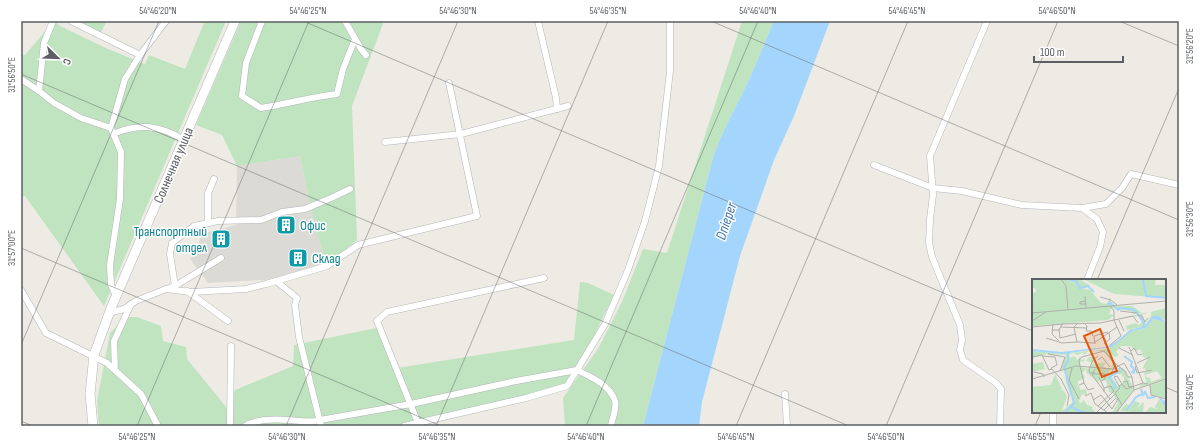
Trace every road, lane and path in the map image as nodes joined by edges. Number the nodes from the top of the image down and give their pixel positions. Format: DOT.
graph roads {
  1 [pos="53,21"];
  2 [pos="71,21"];
  3 [pos="166,21"];
  4 [pos="235,21"];
  5 [pos="262,21"];
  6 [pos="345,21"];
  7 [pos="538,21"];
  8 [pos="670,21"];
  9 [pos="987,21"];
  10 [pos="355,39"];
  11 [pos="140,55"];
  12 [pos="366,55"];
  13 [pos="21,79"];
  14 [pos="449,83"];
  15 [pos="39,91"];
  16 [pos="568,106"];
  17 [pos="557,108"];
  18 [pos="112,131"];
  19 [pos="461,134"];
  20 [pos="184,140"];
  21 [pos="385,142"];
  22 [pos="874,165"];
  23 [pos="214,179"];
  24 [pos="1179,185"];
  25 [pos="350,188"];
  26 [pos="933,188"];
  27 [pos="1082,208"];
  28 [pos="208,223"];
  29 [pos="220,258"];
  30 [pos="544,278"];
  31 [pos="1087,279"];
  32 [pos="276,281"];
  33 [pos="175,286"];
  34 [pos="166,289"];
  35 [pos="21,290"];
  36 [pos="187,291"];
  37 [pos="116,296"];
  38 [pos="131,304"];
  39 [pos="110,313"];
  40 [pos="228,321"];
  41 [pos="231,346"];
  42 [pos="94,355"];
  43 [pos="115,370"];
  44 [pos="577,370"];
  45 [pos="785,394"];
  46 [pos="410,404"];
  47 [pos="1053,413"];
  48 [pos="321,423"];
  49 [pos="418,423"];
  50 [pos="93,426"];
  51 [pos="158,426"];
  52 [pos="230,426"];
  53 [pos="245,426"];
  54 [pos="404,426"];
  55 [pos="611,426"];
  56 [pos="787,426"];
  57 [pos="1000,426"];
  58 [pos="1053,426"];
  1 -- 15 [label="street"];
  2 -- 11 [label="street"];
  3 -- 11 [label="street"];
  4 -- 20 [label="street, Солнечная улица"];
  5 -- 10 [label="street"];
  6 -- 10 [label="street"];
  7 -- 17 [label="street"];
  8 -- 44 [label="street"];
  9 -- 26 [label="street"];
  10 -- 12 [label="street"];
  11 -- 18 [label="street"];
  13 -- 15 [label="street"];
  14 -- 19 [label="street"];
  15 -- 18 [label="street"];
  16 -- 17 [label="street"];
  17 -- 19 [label="street"];
  18 -- 20 [label="street"];
  18 -- 37 [label="street"];
  19 -- 21 [label="street"];
  19 -- 32 [label="street"];
  20 -- 37 [label="street, Солнечная улица"];
  22 -- 26 [label="street"];
  23 -- 28 [label="street"];
  24 -- 27 [label="street"];
  25 -- 28 [label="street"];
  26 -- 27 [label="street"];
  26 -- 57 [label="street"];
  27 -- 31 [label="street"];
  28 -- 33 [label="street"];
  29 -- 33 [label="street"];
  30 -- 46 [label="street"];
  32 -- 36 [label="street"];
  32 -- 48 [label="street"];
  33 -- 34 [label="street"];
  34 -- 36 [label="street"];
  34 -- 38 [label="street"];
  35 -- 42 [label="street"];
  36 -- 40 [label="street"];
  37 -- 39 [label="street, Солнечная улица"];
  38 -- 39 [label="street"];
  38 -- 43 [label="street"];
  39 -- 42 [label="street, Солнечная улица"];
  41 -- 52 [label="street"];
  42 -- 43 [label="street"];
  42 -- 50 [label="street, Солнечная улица"];
  43 -- 51 [label="street"];
  44 -- 46 [label="street"];
  44 -- 49 [label="street"];
  44 -- 55 [label="street"];
  45 -- 56 [label="street"];
  46 -- 48 [label="street"];
  46 -- 49 [label="street"];
  47 -- 58 [label="street"];
  48 -- 53 [label="street"];
  49 -- 54 [label="street"];
}
